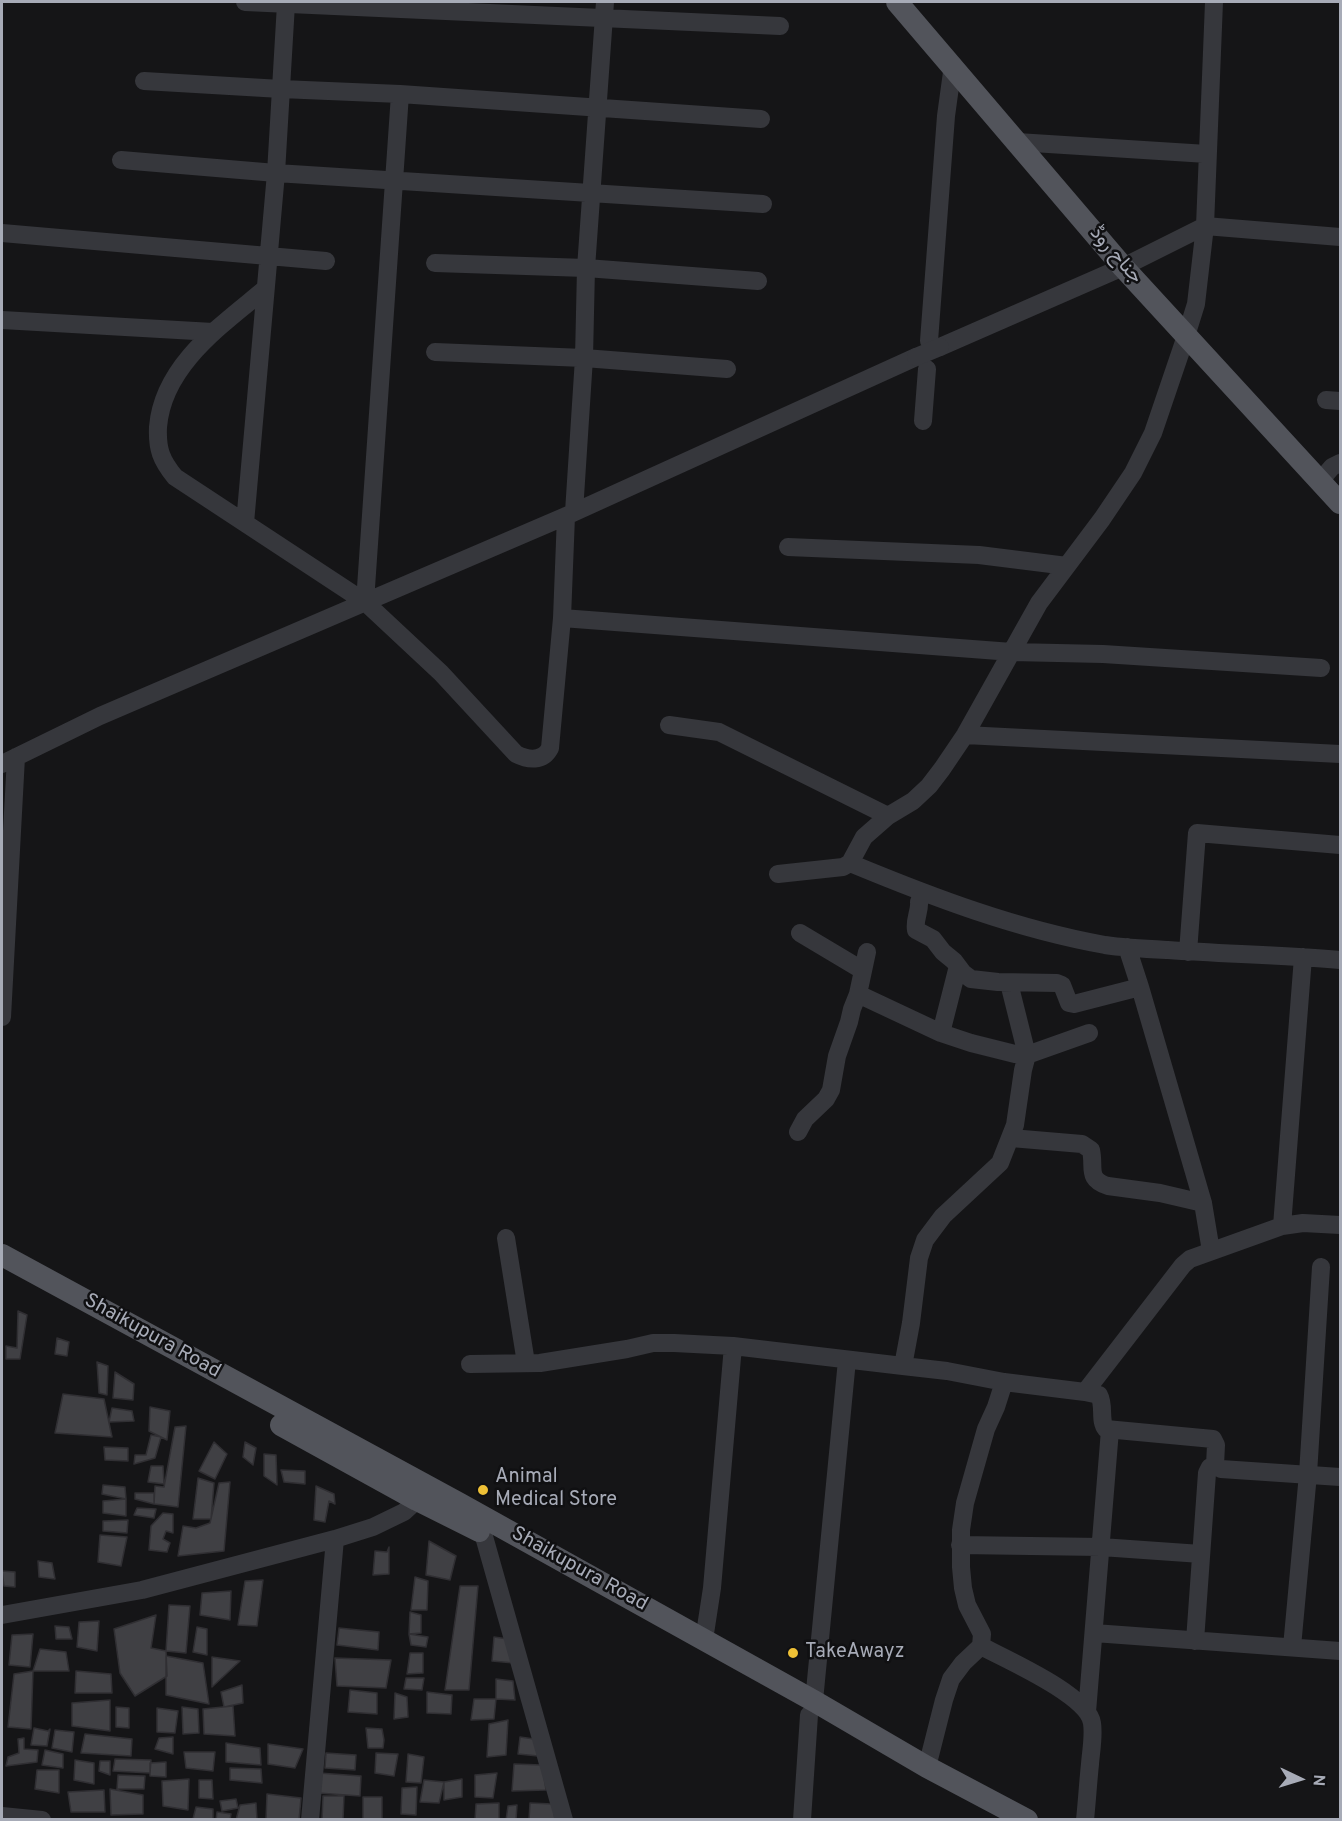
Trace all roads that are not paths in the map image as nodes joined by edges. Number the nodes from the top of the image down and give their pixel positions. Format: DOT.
graph roads {
  1 [pos="245,2"];
  2 [pos="897,2"];
  3 [pos="1214,2"];
  4 [pos="286,4"];
  5 [pos="604,9"];
  6 [pos="780,26"];
  7 [pos="953,64"];
  8 [pos="144,81"];
  9 [pos="281,89"];
  10 [pos="400,94"];
  11 [pos="597,106"];
  12 [pos="761,119"];
  13 [pos="1017,142"];
  14 [pos="1207,154"];
  15 [pos="121,160"];
  16 [pos="276,173"];
  17 [pos="395,180"];
  18 [pos="591,192"];
  19 [pos="763,204"];
  20 [pos="1205,226"];
  21 [pos="2,233"];
  22 [pos="1341,237"];
  23 [pos="268,255"];
  24 [pos="326,261"];
  25 [pos="435,263"];
  26 [pos="1123,267"];
  27 [pos="586,268"];
  28 [pos="759,282"];
  29 [pos="265,289"];
  30 [pos="2,320"];
  31 [pos="213,332"];
  32 [pos="1186,336"];
  33 [pos="934,344"];
  34 [pos="435,352"];
  35 [pos="584,358"];
  36 [pos="921,363"];
  37 [pos="727,369"];
  38 [pos="923,420"];
  39 [pos="1341,463"];
  40 [pos="1320,481"];
  41 [pos="1341,503"];
  42 [pos="570,514"];
  43 [pos="245,523"];
  44 [pos="788,547"];
  45 [pos="1067,566"];
  46 [pos="365,602"];
  47 [pos="562,618"];
  48 [pos="1012,652"];
  49 [pos="1321,668"];
  50 [pos="669,725"];
  51 [pos="965,735"];
  52 [pos="1341,754"];
  53 [pos="9,760"];
  54 [pos="888,816"];
  55 [pos="1341,845"];
  56 [pos="850,863"];
  57 [pos="778,874"];
  58 [pos="923,893"];
  59 [pos="800,933"];
  60 [pos="1127,947"];
  61 [pos="867,952"];
  62 [pos="1188,952"];
  63 [pos="1303,957"];
  64 [pos="1341,960"];
  65 [pos="958,966"];
  66 [pos="862,970"];
  67 [pos="1009,983"];
  68 [pos="1140,987"];
  69 [pos="858,994"];
  70 [pos="2,1017"];
  71 [pos="941,1033"];
  72 [pos="1089,1033"];
  73 [pos="1027,1055"];
  74 [pos="798,1131"];
  75 [pos="1011,1138"];
  76 [pos="1203,1203"];
  77 [pos="1341,1225"];
  78 [pos="1282,1226"];
  79 [pos="506,1238"];
  80 [pos="1211,1251"];
  81 [pos="2,1255"];
  82 [pos="1321,1267"];
  83 [pos="2,1271"];
  84 [pos="733,1346"];
  85 [pos="847,1360"];
  86 [pos="470,1364"];
  87 [pos="526,1364"];
  88 [pos="903,1366"];
  89 [pos="1004,1382"];
  90 [pos="1085,1392"];
  91 [pos="1110,1430"];
  92 [pos="1215,1465"];
  93 [pos="1308,1474"];
  94 [pos="1341,1477"];
  95 [pos="421,1493"];
  96 [pos="483,1533"];
  97 [pos="336,1539"];
  98 [pos="960,1545"];
  99 [pos="1101,1547"];
  100 [pos="1201,1554"];
  101 [pos="2,1615"];
  102 [pos="1094,1633"];
  103 [pos="704,1640"];
  104 [pos="1195,1641"];
  105 [pos="981,1646"];
  106 [pos="1292,1647"];
  107 [pos="1341,1651"];
  108 [pos="812,1708"];
  109 [pos="1087,1712"];
  110 [pos="927,1767"];
  111 [pos="2,1816"];
  112 [pos="42,1820"];
  113 [pos="310,1820"];
  114 [pos="564,1820"];
  115 [pos="802,1820"];
  116 [pos="997,1820"];
  117 [pos="1028,1820"];
  118 [pos="1085,1820"];
  1 -- 4 [label="street"];
  2 -- 7 [label="main road, جناح روڈ"];
  3 -- 14 [label="street"];
  4 -- 5 [label="street"];
  4 -- 9 [label="street"];
  5 -- 6 [label="street"];
  5 -- 11 [label="street"];
  7 -- 13 [label="main road, جناح روڈ"];
  7 -- 33 [label="street"];
  8 -- 9 [label="street"];
  9 -- 10 [label="street"];
  9 -- 16 [label="street"];
  10 -- 11 [label="street"];
  10 -- 17 [label="street"];
  11 -- 12 [label="street"];
  11 -- 18 [label="street"];
  13 -- 14 [label="street"];
  13 -- 26 [label="main road, جناح روڈ"];
  14 -- 20 [label="street"];
  15 -- 16 [label="street"];
  16 -- 17 [label="street"];
  16 -- 23 [label="street"];
  17 -- 18 [label="street"];
  17 -- 46 [label="street"];
  18 -- 19 [label="street"];
  18 -- 27 [label="street"];
  20 -- 22 [label="street"];
  20 -- 26 [label="street"];
  20 -- 32 [label="street"];
  21 -- 23 [label="street"];
  23 -- 24 [label="street"];
  23 -- 29 [label="street"];
  25 -- 27 [label="street"];
  26 -- 32 [label="main road, جناح روڈ"];
  26 -- 33 [label="street"];
  27 -- 28 [label="street"];
  27 -- 35 [label="street"];
  29 -- 31 [label="street"];
  29 -- 43 [label="street"];
  30 -- 31 [label="street"];
  31 -- 43 [label="street"];
  32 -- 40 [label="main road, جناح روڈ"];
  32 -- 45 [label="street"];
  33 -- 36 [label="street, bridge"];
  34 -- 35 [label="street"];
  35 -- 37 [label="street"];
  35 -- 42 [label="street"];
  36 -- 38 [label="street"];
  36 -- 42 [label="street"];
  39 -- 40 [label="street"];
  40 -- 41 [label="main road, جناح روڈ"];
  42 -- 46 [label="street"];
  42 -- 47 [label="street"];
  43 -- 46 [label="street"];
  44 -- 45 [label="street"];
  45 -- 48 [label="street"];
  46 -- 47 [label="street"];
  46 -- 53 [label="street"];
  47 -- 48 [label="street"];
  48 -- 49 [label="street"];
  48 -- 51 [label="street"];
  50 -- 54 [label="street"];
  51 -- 52 [label="street"];
  51 -- 54 [label="street"];
  53 -- 70 [label="street"];
  54 -- 56 [label="street"];
  55 -- 62 [label="street"];
  56 -- 57 [label="street"];
  56 -- 58 [label="street"];
  58 -- 60 [label="street"];
  58 -- 65 [label="street"];
  59 -- 66 [label="street"];
  60 -- 62 [label="street"];
  60 -- 68 [label="street"];
  61 -- 66 [label="street"];
  62 -- 63 [label="street"];
  63 -- 64 [label="street"];
  63 -- 78 [label="street"];
  65 -- 67 [label="street"];
  65 -- 71 [label="street"];
  66 -- 69 [label="street"];
  67 -- 68 [label="street"];
  67 -- 73 [label="street"];
  68 -- 76 [label="street"];
  69 -- 71 [label="street"];
  69 -- 74 [label="street"];
  71 -- 73 [label="street"];
  72 -- 73 [label="street"];
  73 -- 75 [label="street"];
  75 -- 76 [label="street"];
  75 -- 88 [label="street"];
  76 -- 80 [label="street"];
  77 -- 78 [label="street"];
  78 -- 80 [label="street"];
  79 -- 87 [label="street"];
  80 -- 90 [label="street"];
  81 -- 95 [label="main road, Shaikupura Road"];
  82 -- 93 [label="street"];
  83 -- 95 [label="main road, Shaikupura Road"];
  84 -- 85 [label="street"];
  84 -- 87 [label="street"];
  84 -- 103 [label="street"];
  85 -- 88 [label="street"];
  85 -- 108 [label="street"];
  86 -- 87 [label="street"];
  88 -- 89 [label="street"];
  89 -- 90 [label="street"];
  89 -- 98 [label="street"];
  90 -- 91 [label="street"];
  91 -- 92 [label="street"];
  91 -- 99 [label="street"];
  92 -- 93 [label="street"];
  92 -- 100 [label="street"];
  93 -- 94 [label="street"];
  93 -- 106 [label="street"];
  95 -- 96 [label="main road, Shaikupura Road"];
  95 -- 97 [label="street"];
  95 -- 103 [label="main road, Shaikupura Road"];
  96 -- 108 [label="main road, Shaikupura Road"];
  96 -- 114 [label="street"];
  97 -- 101 [label="street"];
  97 -- 113 [label="street"];
  98 -- 99 [label="street"];
  98 -- 105 [label="street"];
  99 -- 100 [label="street"];
  99 -- 102 [label="street"];
  100 -- 104 [label="street"];
  102 -- 104 [label="street"];
  102 -- 109 [label="street"];
  103 -- 108 [label="main road, Shaikupura Road"];
  104 -- 106 [label="street"];
  105 -- 109 [label="street"];
  105 -- 110 [label="street"];
  106 -- 107 [label="street"];
  108 -- 110 [label="main road, Shaikupura Road"];
  108 -- 115 [label="street"];
  108 -- 116 [label="main road, Shaikupura Road"];
  109 -- 118 [label="street"];
  110 -- 117 [label="main road, Shaikupura Road"];
  111 -- 112 [label="street"];
}
